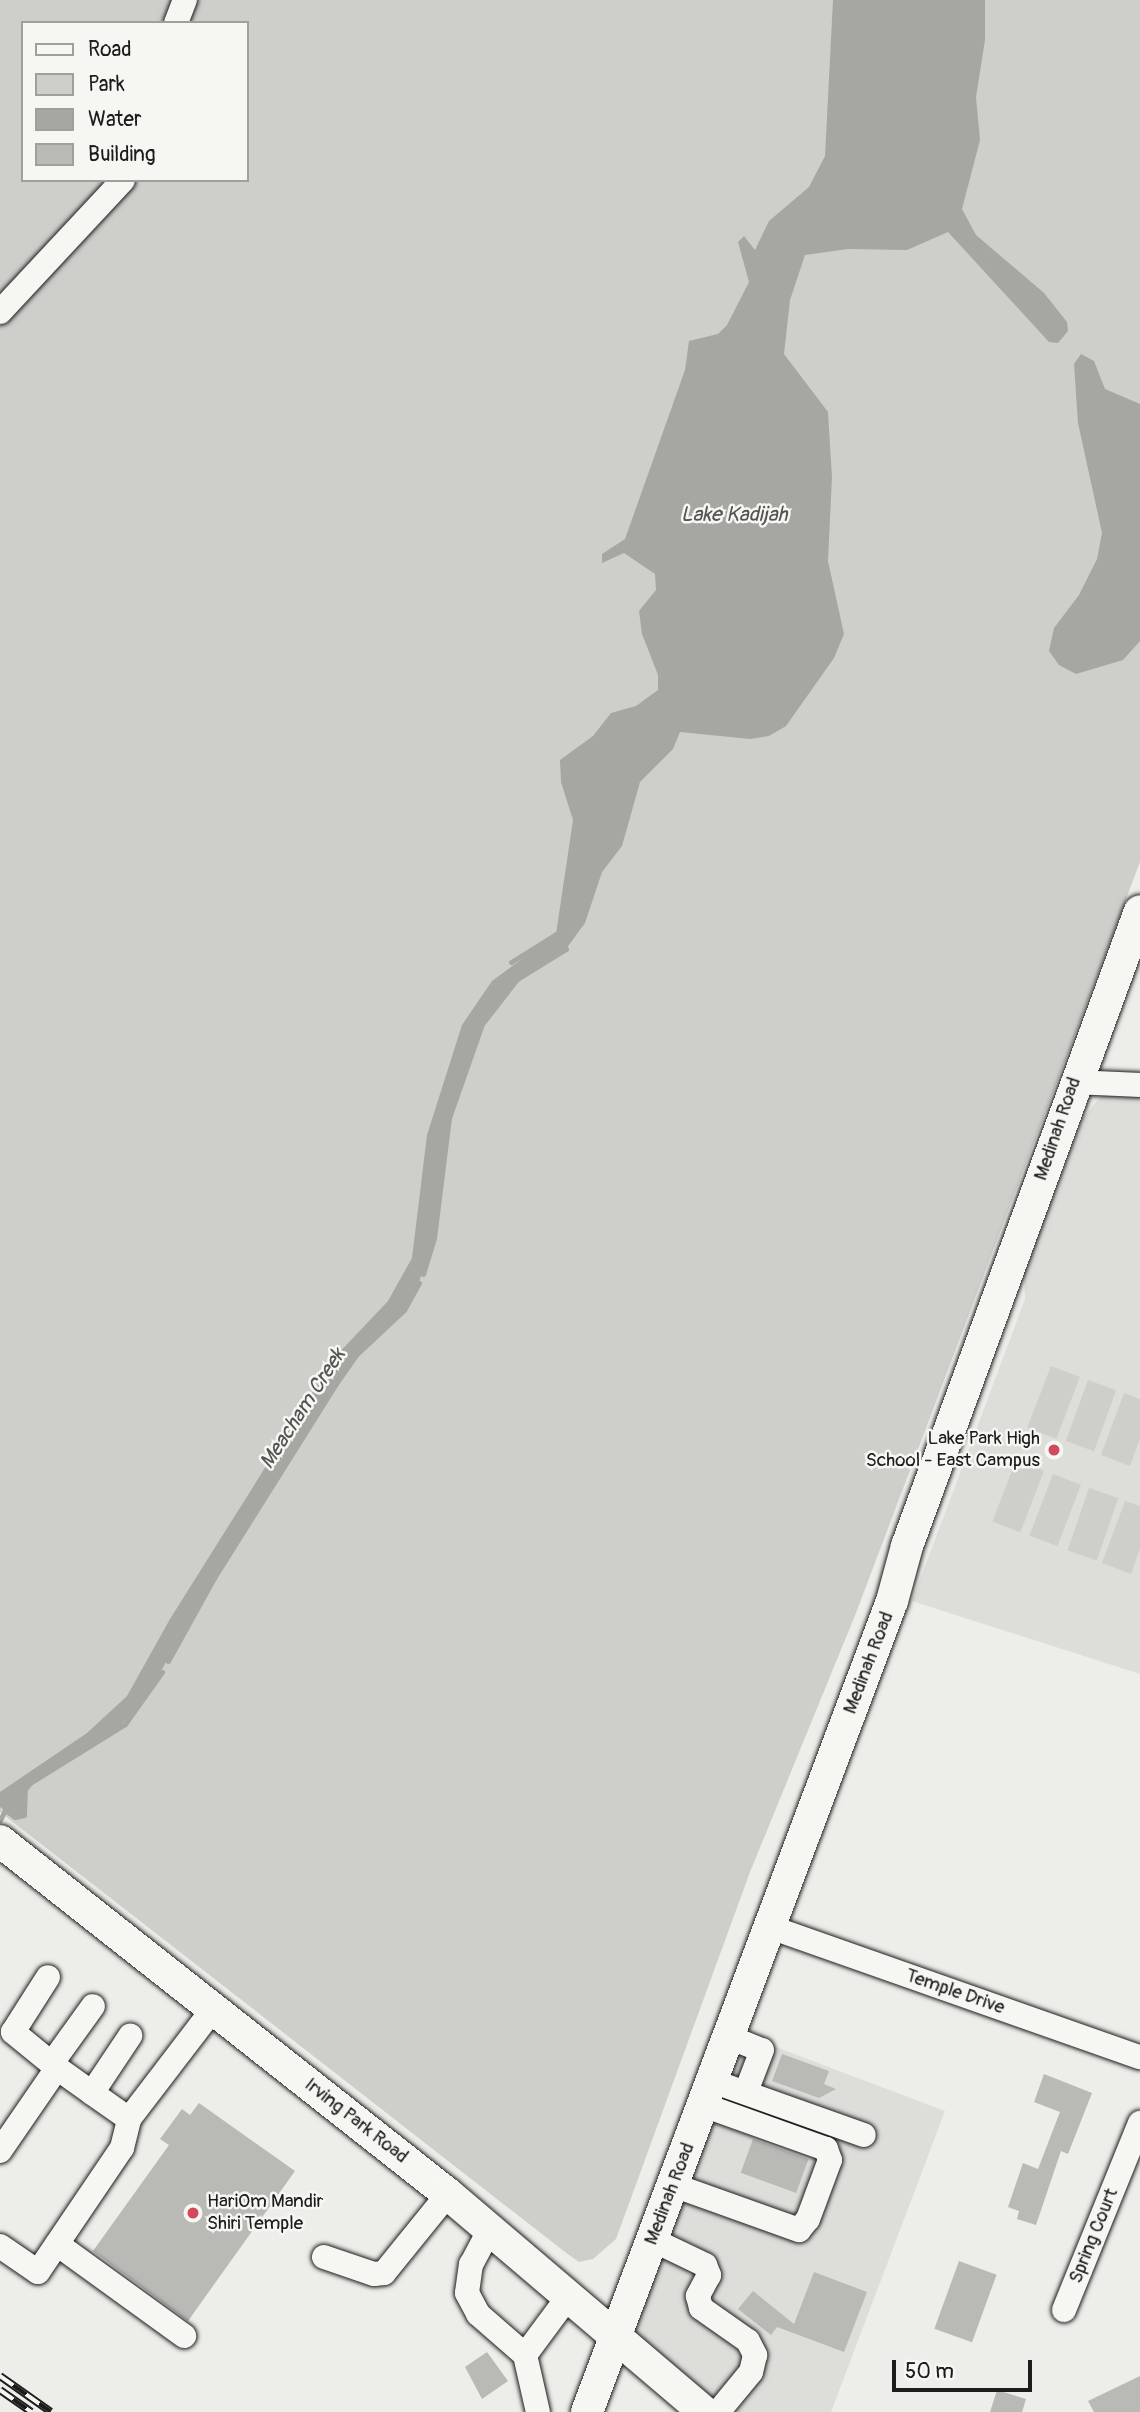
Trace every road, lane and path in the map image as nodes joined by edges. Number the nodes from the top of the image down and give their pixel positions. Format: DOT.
graph roads {
  1 [pos="185,0"];
  2 [pos="177,21"];
  3 [pos="121,182"];
  4 [pos="0,312"];
  5 [pos="1140,911"];
  6 [pos="1074,1082"];
  7 [pos="1140,1085"];
  8 [pos="0,1841"];
  9 [pos="770,1927"];
  10 [pos="48,1978"];
  11 [pos="93,2006"];
  12 [pos="213,2008"];
  13 [pos="130,2036"];
  14 [pos="729,2037"];
  15 [pos="1140,2057"];
  16 [pos="55,2066"];
  17 [pos="746,2092"];
  18 [pos="92,2093"];
  19 [pos="708,2093"];
  20 [pos="129,2119"];
  21 [pos="1140,2123"];
  22 [pos="864,2135"];
  23 [pos="0,2151"];
  24 [pos="673,2185"];
  25 [pos="448,2194"];
  26 [pos="490,2229"];
  27 [pos="653,2240"];
  28 [pos="57,2244"];
  29 [pos="0,2246"];
  30 [pos="324,2256"];
  31 [pos="568,2297"];
  32 [pos="1064,2310"];
  33 [pos="184,2336"];
  34 [pos="616,2338"];
  35 [pos="525,2354"];
  36 [pos="538,2412"];
  37 [pos="587,2412"];
  38 [pos="704,2412"];
  39 [pos="718,2412"];
  1 -- 2 [label="street"];
  3 -- 4 [label="street"];
  5 -- 6 [label="main road, Medinah Road"];
  6 -- 7 [label="street"];
  6 -- 9 [label="main road, Medinah Road"];
  8 -- 12 [label="main road, Irving Park Road"];
  9 -- 14 [label="main road, Medinah Road"];
  9 -- 15 [label="street, Temple Drive"];
  10 -- 16 [label="street"];
  11 -- 16 [label="street"];
  12 -- 20 [label="street"];
  12 -- 25 [label="main road, Irving Park Road"];
  13 -- 18 [label="street"];
  14 -- 17 [label="street"];
  14 -- 19 [label="main road, Medinah Road"];
  16 -- 18 [label="street"];
  16 -- 23 [label="street"];
  17 -- 19 [label="street"];
  17 -- 22 [label="street"];
  18 -- 20 [label="street"];
  19 -- 24 [label="main road, Medinah Road"];
  19 -- 24 [label="street"];
  20 -- 28 [label="street"];
  21 -- 32 [label="street, Spring Court"];
  24 -- 27 [label="main road, Medinah Road"];
  25 -- 26 [label="main road, Irving Park Road"];
  25 -- 30 [label="street"];
  26 -- 31 [label="main road, Irving Park Road"];
  26 -- 35 [label="street"];
  27 -- 34 [label="main road, Medinah Road"];
  27 -- 39 [label="street"];
  28 -- 29 [label="street"];
  28 -- 33 [label="street"];
  31 -- 34 [label="main road, Irving Park Road"];
  31 -- 35 [label="street"];
  34 -- 37 [label="main road, Medinah Road"];
  34 -- 38 [label="main road, Irving Park Road"];
  35 -- 36 [label="street"];
}
